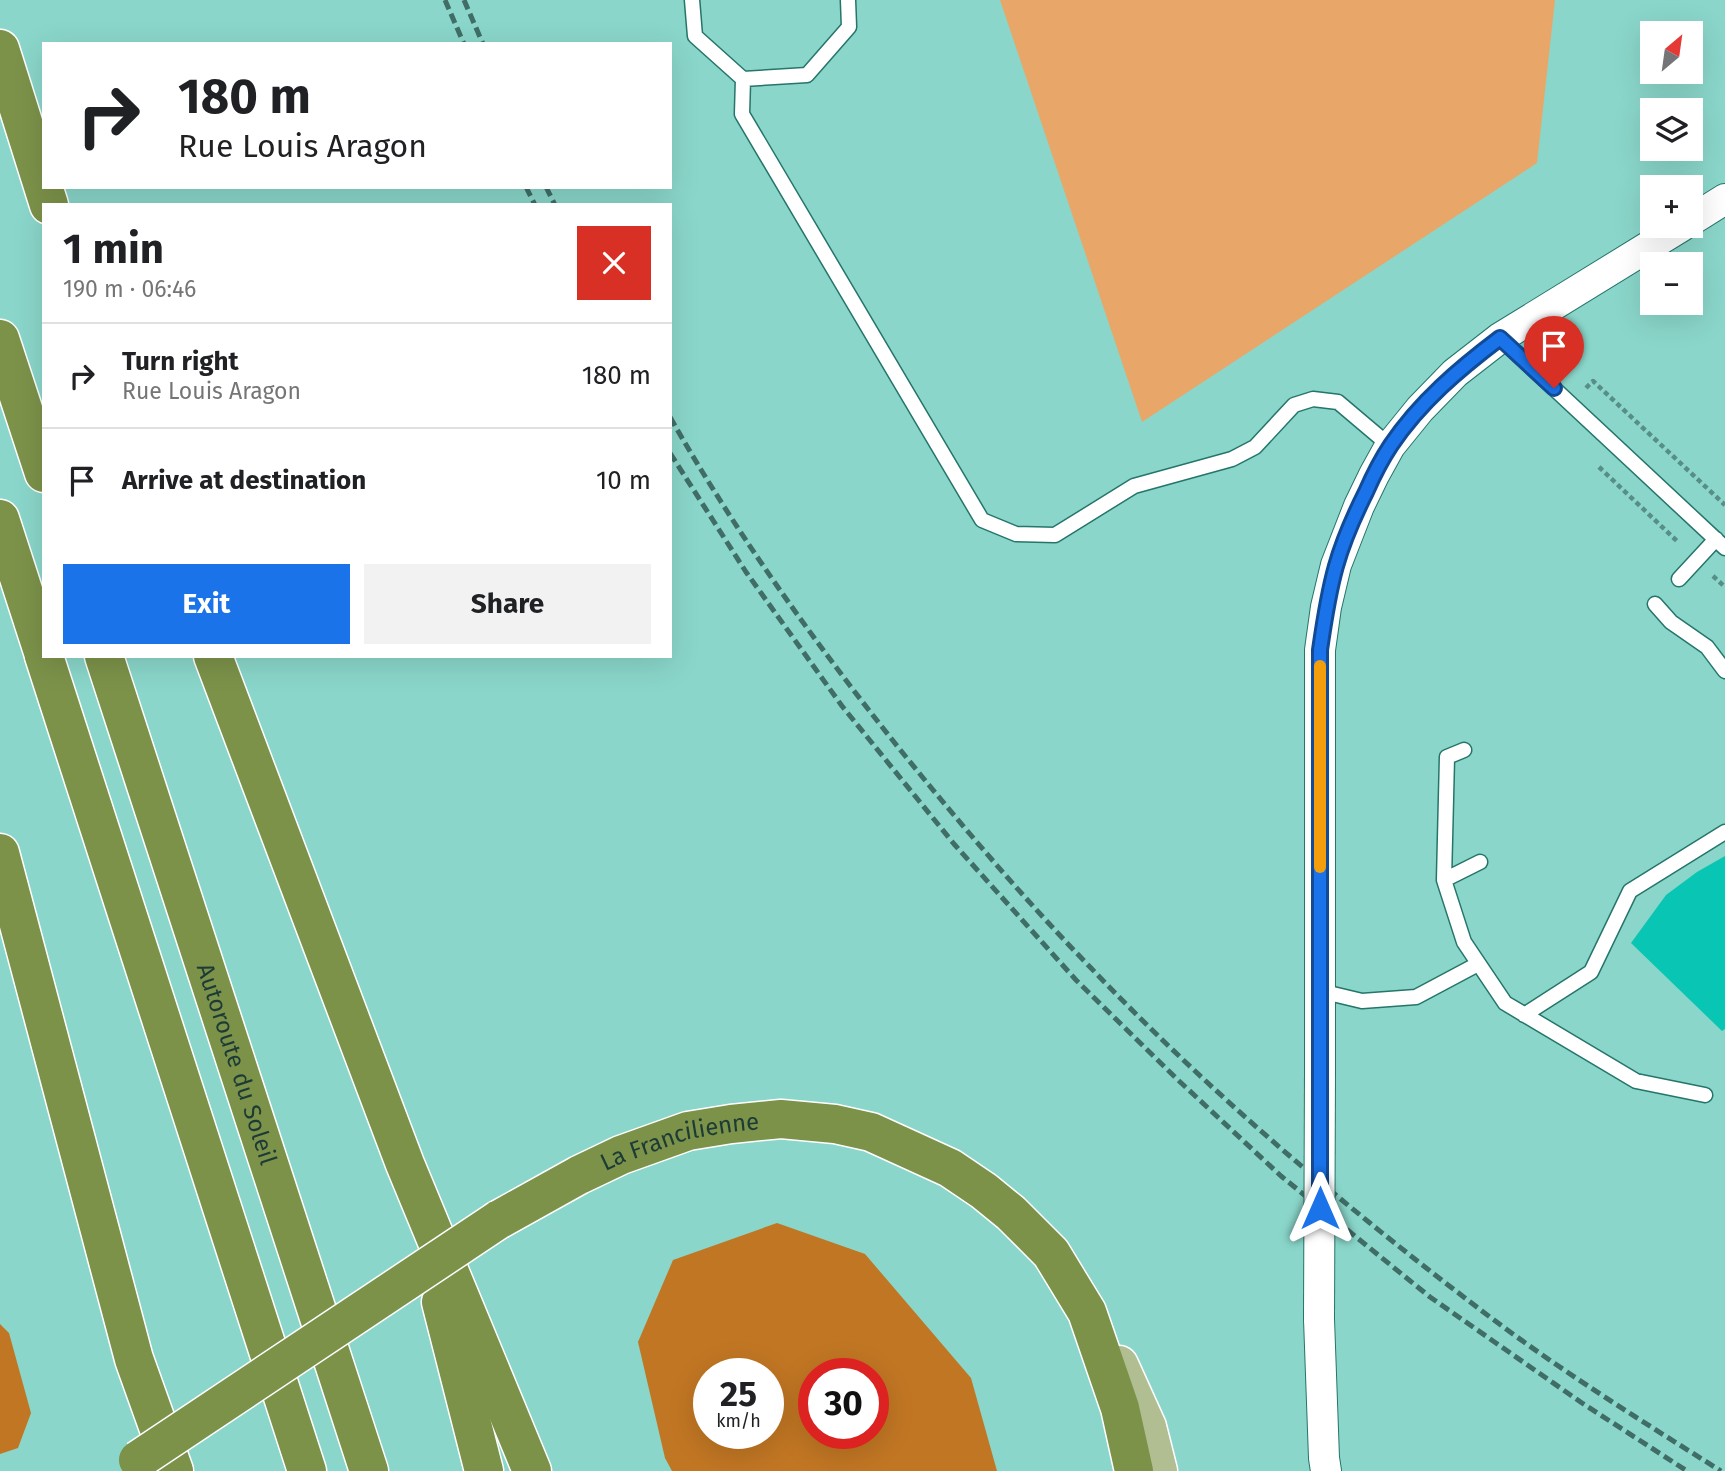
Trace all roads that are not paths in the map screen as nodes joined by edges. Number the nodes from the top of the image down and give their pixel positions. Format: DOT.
graph roads {
  1 [pos="692,0"];
  2 [pos="848,0"];
  3 [pos="0,49"];
  4 [pos="743,79"];
  5 [pos="42,183"];
  6 [pos="1724,199"];
  7 [pos="1703,213"];
  8 [pos="1662,238"];
  9 [pos="1500,338"];
  10 [pos="0,339"];
  11 [pos="1391,446"];
  12 [pos="42,467"];
  13 [pos="0,519"];
  14 [pos="1720,543"];
  15 [pos="1679,579"];
  16 [pos="1655,604"];
  17 [pos="42,650"];
  18 [pos="45,658"];
  19 [pos="105,658"];
  20 [pos="214,658"];
  21 [pos="1725,671"];
  22 [pos="1464,750"];
  23 [pos="1725,832"];
  24 [pos="0,853"];
  25 [pos="1480,862"];
  26 [pos="1444,880"];
  27 [pos="1478,964"];
  28 [pos="1321,991"];
  29 [pos="1524,1015"];
  30 [pos="1705,1095"];
  31 [pos="405,1164"];
  32 [pos="1087,1311"];
  33 [pos="130,1466"];
  34 [pos="174,1471"];
  35 [pos="307,1471"];
  36 [pos="369,1471"];
  37 [pos="484,1471"];
  38 [pos="532,1471"];
  39 [pos="1135,1471"];
  40 [pos="1158,1471"];
  41 [pos="1325,1471"];
  1 -- 4 [label="lane"];
  2 -- 4 [label="lane"];
  3 -- 5 [label="highway"];
  4 -- 11 [label="lane"];
  6 -- 7 [label="street"];
  8 -- 9 [label="street"];
  9 -- 11 [label="street"];
  9 -- 14 [label="lane"];
  10 -- 12 [label="highway"];
  11 -- 28 [label="street"];
  13 -- 17 [label="highway"];
  14 -- 15 [label="lane"];
  16 -- 21 [label="lane"];
  18 -- 35 [label="highway"];
  19 -- 36 [label="highway, Autoroute du Soleil"];
  20 -- 31 [label="highway"];
  22 -- 26 [label="lane"];
  23 -- 29 [label="lane"];
  24 -- 34 [label="highway"];
  25 -- 26 [label="lane"];
  26 -- 27 [label="lane"];
  27 -- 28 [label="lane"];
  27 -- 29 [label="lane"];
  28 -- 41 [label="street, bridge"];
  29 -- 30 [label="lane"];
  31 -- 37 [label="highway"];
  31 -- 38 [label="highway"];
  32 -- 33 [label="highway, La Francilienne, bridge"];
  32 -- 39 [label="highway, La Francilienne"];
  32 -- 40 [label="main road"];
}
